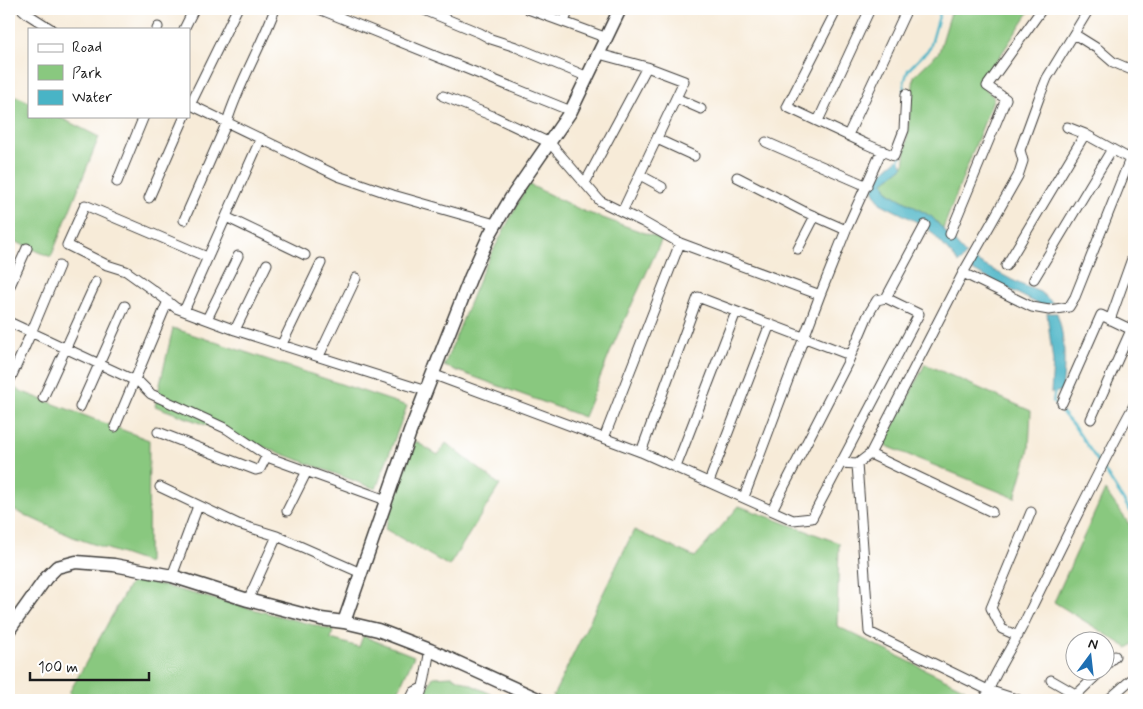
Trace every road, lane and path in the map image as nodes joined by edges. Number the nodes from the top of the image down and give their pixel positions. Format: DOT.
graph roads {
  1 [pos="22,9"];
  2 [pos="194,9"];
  3 [pos="237,9"];
  4 [pos="275,9"];
  5 [pos="319,9"];
  6 [pos="422,9"];
  7 [pos="528,9"];
  8 [pos="569,9"];
  9 [pos="620,9"];
  10 [pos="837,9"];
  11 [pos="870,9"];
  12 [pos="907,9"];
  13 [pos="1042,9"];
  14 [pos="1089,9"];
  15 [pos="564,22"];
  16 [pos="49,28"];
  17 [pos="184,28"];
  18 [pos="1074,34"];
  19 [pos="607,38"];
  20 [pos="599,54"];
  21 [pos="647,67"];
  22 [pos="1134,71"];
  23 [pos="588,77"];
  24 [pos="906,94"];
  25 [pos="443,96"];
  26 [pos="676,98"];
  27 [pos="190,103"];
  28 [pos="190,105"];
  29 [pos="700,109"];
  30 [pos="571,111"];
  31 [pos="143,118"];
  32 [pos="184,118"];
  33 [pos="818,121"];
  34 [pos="228,122"];
  35 [pos="1067,127"];
  36 [pos="1085,134"];
  37 [pos="848,135"];
  38 [pos="261,138"];
  39 [pos="657,139"];
  40 [pos="766,142"];
  41 [pos="550,143"];
  42 [pos="1112,149"];
  43 [pos="1134,149"];
  44 [pos="882,150"];
  45 [pos="694,156"];
  46 [pos="1130,158"];
  47 [pos="640,175"];
  48 [pos="738,177"];
  49 [pos="117,182"];
  50 [pos="585,183"];
  51 [pos="867,186"];
  52 [pos="662,187"];
  53 [pos="149,198"];
  54 [pos="622,212"];
  55 [pos="815,216"];
  56 [pos="226,217"];
  57 [pos="184,220"];
  58 [pos="496,224"];
  59 [pos="924,225"];
  60 [pos="846,230"];
  61 [pos="950,234"];
  62 [pos="680,243"];
  63 [pos="27,248"];
  64 [pos="798,249"];
  65 [pos="1134,252"];
  66 [pos="306,255"];
  67 [pos="238,256"];
  68 [pos="207,257"];
  69 [pos="321,263"];
  70 [pos="267,264"];
  71 [pos="59,266"];
  72 [pos="1006,266"];
  73 [pos="963,274"];
  74 [pos="356,278"];
  75 [pos="1034,279"];
  76 [pos="96,282"];
  77 [pos="9,288"];
  78 [pos="820,295"];
  79 [pos="886,298"];
  80 [pos="168,301"];
  81 [pos="125,306"];
  82 [pos="184,311"];
  83 [pos="736,312"];
  84 [pos="207,319"];
  85 [pos="1110,320"];
  86 [pos="9,322"];
  87 [pos="770,324"];
  88 [pos="235,330"];
  89 [pos="1133,330"];
  90 [pos="32,333"];
  91 [pos="805,338"];
  92 [pos="282,344"];
  93 [pos="66,349"];
  94 [pos="850,355"];
  95 [pos="319,356"];
  96 [pos="98,364"];
  97 [pos="432,374"];
  98 [pos="135,380"];
  99 [pos="9,382"];
  100 [pos="426,390"];
  101 [pos="43,398"];
  102 [pos="1062,403"];
  103 [pos="1134,405"];
  104 [pos="80,407"];
  105 [pos="1091,418"];
  106 [pos="115,427"];
  107 [pos="158,432"];
  108 [pos="604,438"];
  109 [pos="641,452"];
  110 [pos="870,454"];
  111 [pos="267,455"];
  112 [pos="840,463"];
  113 [pos="857,464"];
  114 [pos="676,467"];
  115 [pos="307,471"];
  116 [pos="709,482"];
  117 [pos="160,487"];
  118 [pos="744,497"];
  119 [pos="386,500"];
  120 [pos="198,506"];
  121 [pos="772,510"];
  122 [pos="286,511"];
  123 [pos="992,512"];
  124 [pos="1031,512"];
  125 [pos="277,536"];
  126 [pos="361,572"];
  127 [pos="172,576"];
  128 [pos="248,600"];
  129 [pos="344,622"];
  130 [pos="9,630"];
  131 [pos="1018,636"];
  132 [pos="430,650"];
  133 [pos="1134,677"];
  134 [pos="1051,680"];
  135 [pos="1090,682"];
  136 [pos="422,688"];
  137 [pos="988,690"];
  138 [pos="1074,698"];
  139 [pos="410,700"];
  140 [pos="418,700"];
  141 [pos="540,700"];
  142 [pos="985,700"];
  143 [pos="1019,700"];
  144 [pos="1108,700"];
  1 -- 16 [label="street"];
  2 -- 17 [label="street"];
  3 -- 27 [label="street"];
  4 -- 34 [label="street"];
  5 -- 30 [label="street"];
  6 -- 23 [label="street"];
  7 -- 15 [label="street"];
  8 -- 15 [label="street"];
  9 -- 19 [label="street"];
  10 -- 33 [label="street"];
  11 -- 33 [label="street"];
  12 -- 37 [label="street"];
  13 -- 61 [label="street"];
  14 -- 18 [label="street"];
  15 -- 19 [label="street"];
  18 -- 22 [label="street"];
  18 -- 73 [label="street"];
  19 -- 20 [label="street"];
  20 -- 21 [label="street"];
  20 -- 23 [label="street"];
  21 -- 26 [label="street"];
  21 -- 50 [label="street"];
  23 -- 30 [label="street"];
  24 -- 44 [label="street"];
  25 -- 41 [label="street"];
  26 -- 29 [label="street"];
  26 -- 39 [label="street"];
  28 -- 34 [label="street"];
  30 -- 41 [label="street"];
  31 -- 49 [label="street"];
  32 -- 53 [label="street"];
  33 -- 37 [label="street"];
  34 -- 38 [label="street"];
  34 -- 57 [label="street"];
  35 -- 36 [label="street"];
  36 -- 42 [label="street"];
  36 -- 72 [label="street"];
  37 -- 44 [label="street"];
  38 -- 56 [label="street"];
  38 -- 58 [label="street"];
  39 -- 45 [label="street"];
  39 -- 47 [label="street"];
  40 -- 51 [label="street"];
  41 -- 50 [label="street"];
  41 -- 58 [label="street"];
  42 -- 46 [label="street"];
  42 -- 75 [label="street"];
  43 -- 46 [label="street"];
  44 -- 51 [label="street"];
  46 -- 73 [label="street"];
  47 -- 52 [label="street"];
  47 -- 54 [label="street"];
  48 -- 55 [label="street"];
  50 -- 54 [label="street"];
  51 -- 60 [label="street"];
  54 -- 62 [label="street"];
  55 -- 60 [label="street"];
  55 -- 64 [label="street"];
  56 -- 66 [label="street"];
  56 -- 68 [label="street"];
  58 -- 97 [label="street"];
  59 -- 79 [label="street"];
  60 -- 78 [label="street"];
  62 -- 78 [label="street"];
  62 -- 108 [label="street"];
  63 -- 77 [label="street"];
  65 -- 85 [label="street"];
  67 -- 84 [label="street"];
  68 -- 80 [label="street"];
  68 -- 82 [label="street"];
  69 -- 92 [label="street"];
  70 -- 88 [label="street"];
  71 -- 90 [label="street"];
  73 -- 110 [label="street"];
  74 -- 95 [label="street"];
  76 -- 93 [label="street"];
  78 -- 91 [label="street"];
  79 -- 94 [label="street"];
  79 -- 112 [label="street"];
  80 -- 82 [label="street"];
  80 -- 98 [label="street"];
  81 -- 96 [label="street"];
  82 -- 84 [label="street"];
  83 -- 87 [label="street"];
  83 -- 109 [label="street"];
  83 -- 114 [label="street"];
  84 -- 88 [label="street"];
  85 -- 89 [label="street"];
  85 -- 102 [label="street"];
  86 -- 90 [label="street"];
  87 -- 91 [label="street"];
  87 -- 116 [label="street"];
  88 -- 92 [label="street"];
  89 -- 105 [label="street"];
  90 -- 93 [label="street"];
  90 -- 99 [label="street"];
  91 -- 94 [label="street"];
  91 -- 118 [label="street"];
  92 -- 95 [label="street"];
  93 -- 96 [label="street"];
  93 -- 101 [label="street"];
  94 -- 121 [label="street"];
  95 -- 100 [label="street"];
  96 -- 98 [label="street"];
  96 -- 104 [label="street"];
  97 -- 100 [label="street"];
  97 -- 108 [label="street"];
  98 -- 106 [label="street"];
  98 -- 111 [label="street"];
  100 -- 119 [label="street"];
  103 -- 131 [label="street"];
  107 -- 111 [label="street"];
  108 -- 109 [label="street"];
  109 -- 114 [label="street"];
  110 -- 113 [label="street"];
  110 -- 123 [label="street"];
  111 -- 115 [label="street"];
  112 -- 113 [label="street"];
  112 -- 121 [label="street"];
  113 -- 137 [label="street"];
  114 -- 116 [label="street"];
  115 -- 119 [label="street"];
  115 -- 122 [label="street"];
  116 -- 118 [label="street"];
  117 -- 120 [label="street"];
  118 -- 121 [label="street"];
  119 -- 126 [label="street"];
  120 -- 125 [label="street"];
  120 -- 127 [label="street"];
  124 -- 131 [label="street"];
  125 -- 126 [label="street"];
  125 -- 128 [label="street"];
  126 -- 129 [label="street"];
  127 -- 128 [label="street"];
  127 -- 130 [label="street"];
  128 -- 129 [label="street"];
  129 -- 132 [label="street"];
  131 -- 137 [label="street"];
  132 -- 136 [label="street"];
  132 -- 141 [label="street"];
  133 -- 144 [label="street"];
  134 -- 138 [label="street"];
  135 -- 138 [label="street"];
  136 -- 139 [label="street"];
  136 -- 140 [label="street"];
  137 -- 142 [label="street"];
  137 -- 143 [label="street"];
}
